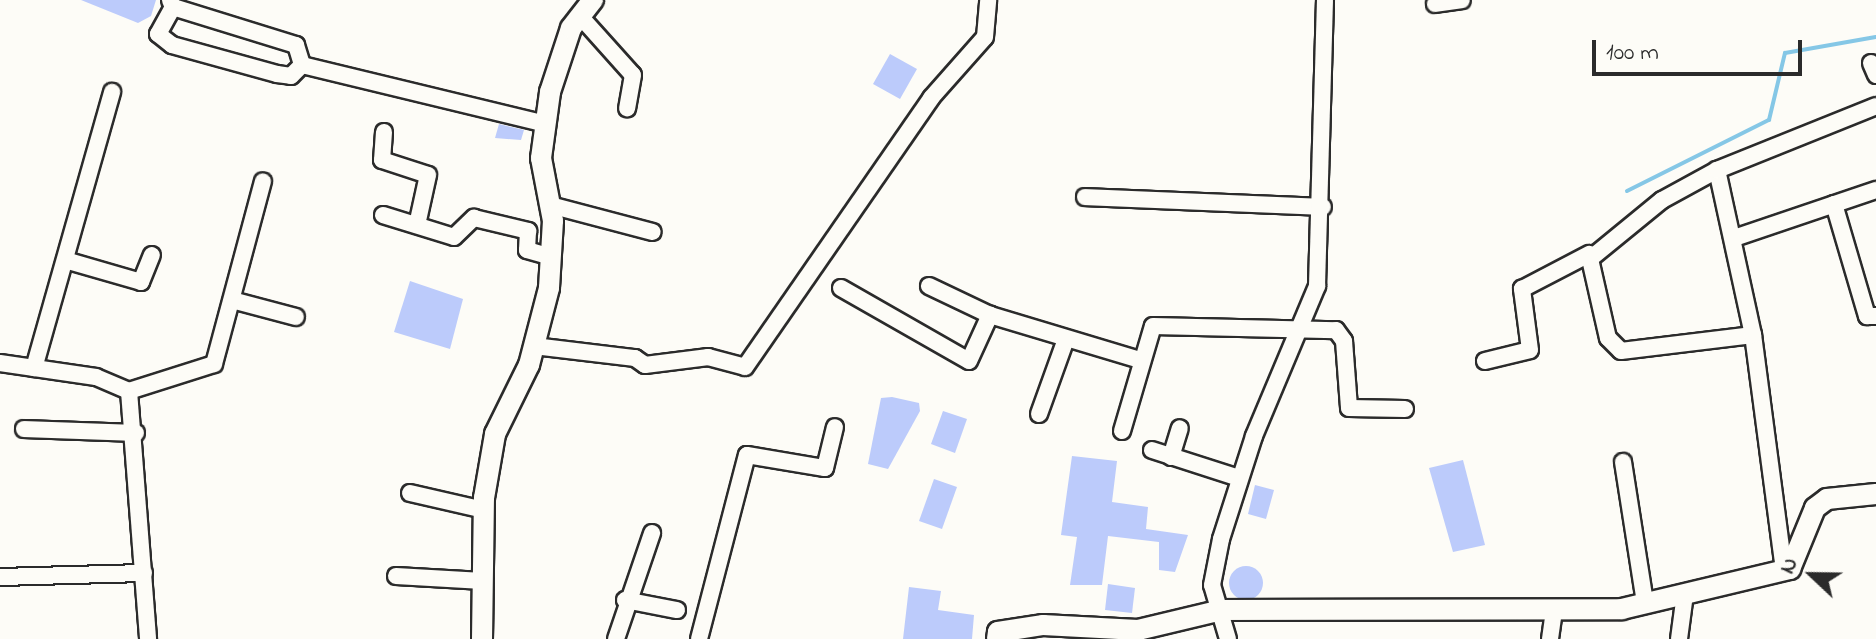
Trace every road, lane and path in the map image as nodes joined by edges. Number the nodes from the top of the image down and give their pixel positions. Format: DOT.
graph roads {
  1 [pos="988,0"];
  2 [pos="1325,0"];
  3 [pos="1462,0"];
  4 [pos="172,4"];
  5 [pos="1435,4"];
  6 [pos="584,6"];
  7 [pos="302,65"];
  8 [pos="112,92"];
  9 [pos="1876,106"];
  10 [pos="627,108"];
  11 [pos="546,124"];
  12 [pos="384,132"];
  13 [pos="1717,170"];
  14 [pos="263,181"];
  15 [pos="1876,190"];
  16 [pos="1085,197"];
  17 [pos="1834,204"];
  18 [pos="550,205"];
  19 [pos="1323,207"];
  20 [pos="383,215"];
  21 [pos="417,225"];
  22 [pos="653,232"];
  23 [pos="1734,238"];
  24 [pos="1589,254"];
  25 [pos="152,255"];
  26 [pos="551,257"];
  27 [pos="65,260"];
  28 [pos="929,286"];
  29 [pos="841,288"];
  30 [pos="232,300"];
  31 [pos="990,315"];
  32 [pos="1876,316"];
  33 [pos="296,317"];
  34 [pos="1297,330"];
  35 [pos="1753,335"];
  36 [pos="1066,339"];
  37 [pos="534,346"];
  38 [pos="1140,360"];
  39 [pos="1485,361"];
  40 [pos="0,363"];
  41 [pos="34,368"];
  42 [pos="129,391"];
  43 [pos="1405,409"];
  44 [pos="1039,414"];
  45 [pos="835,427"];
  46 [pos="1180,428"];
  47 [pos="24,429"];
  48 [pos="1122,431"];
  49 [pos="136,433"];
  50 [pos="1152,450"];
  51 [pos="1171,457"];
  52 [pos="1623,462"];
  53 [pos="1239,478"];
  54 [pos="410,493"];
  55 [pos="1876,494"];
  56 [pos="484,510"];
  57 [pos="652,533"];
  58 [pos="1784,570"];
  59 [pos="144,573"];
  60 [pos="396,576"];
  61 [pos="0,577"];
  62 [pos="483,581"];
  63 [pos="1685,594"];
  64 [pos="625,600"];
  65 [pos="1645,603"];
  66 [pos="677,610"];
  67 [pos="1221,610"];
  68 [pos="1554,610"];
  69 [pos="148,639"];
  70 [pos="482,639"];
  71 [pos="616,639"];
  72 [pos="699,639"];
  73 [pos="997,639"];
  74 [pos="1228,639"];
  75 [pos="1550,639"];
  76 [pos="1679,639"];
  1 -- 37 [label="street"];
  2 -- 19 [label="street"];
  3 -- 5 [label="street"];
  4 -- 7 [label="street"];
  4 -- 7 [label="street"];
  6 -- 10 [label="street"];
  6 -- 11 [label="street"];
  7 -- 11 [label="street"];
  8 -- 27 [label="street"];
  9 -- 13 [label="street"];
  11 -- 18 [label="street"];
  12 -- 21 [label="street"];
  13 -- 23 [label="street"];
  13 -- 24 [label="street"];
  14 -- 30 [label="street"];
  15 -- 17 [label="street"];
  16 -- 19 [label="street"];
  17 -- 23 [label="street"];
  17 -- 32 [label="street"];
  18 -- 22 [label="street"];
  18 -- 26 [label="street"];
  19 -- 34 [label="street"];
  20 -- 21 [label="street"];
  21 -- 26 [label="street"];
  23 -- 35 [label="street"];
  24 -- 35 [label="street"];
  24 -- 39 [label="street"];
  25 -- 27 [label="street"];
  26 -- 37 [label="street"];
  27 -- 41 [label="street"];
  28 -- 31 [label="street"];
  29 -- 31 [label="street"];
  30 -- 33 [label="street"];
  30 -- 42 [label="street"];
  31 -- 36 [label="street"];
  34 -- 38 [label="street"];
  34 -- 43 [label="street"];
  34 -- 53 [label="street"];
  35 -- 58 [label="street"];
  36 -- 38 [label="street"];
  36 -- 44 [label="street"];
  37 -- 56 [label="street"];
  38 -- 48 [label="street"];
  40 -- 41 [label="street"];
  41 -- 42 [label="street"];
  42 -- 49 [label="street"];
  45 -- 72 [label="street"];
  46 -- 51 [label="street"];
  47 -- 49 [label="street"];
  49 -- 59 [label="street"];
  50 -- 51 [label="street"];
  51 -- 53 [label="street"];
  52 -- 65 [label="street"];
  53 -- 67 [label="street"];
  54 -- 56 [label="street"];
  55 -- 58 [label="street"];
  56 -- 62 [label="street"];
  57 -- 64 [label="street"];
  58 -- 63 [label="street"];
  59 -- 61 [label="street"];
  59 -- 69 [label="street"];
  60 -- 62 [label="street"];
  62 -- 70 [label="street"];
  63 -- 65 [label="street"];
  63 -- 76 [label="street"];
  64 -- 66 [label="street"];
  64 -- 71 [label="street"];
  65 -- 68 [label="street"];
  67 -- 68 [label="street"];
  67 -- 73 [label="street"];
  67 -- 74 [label="street"];
  68 -- 75 [label="street"];
}
